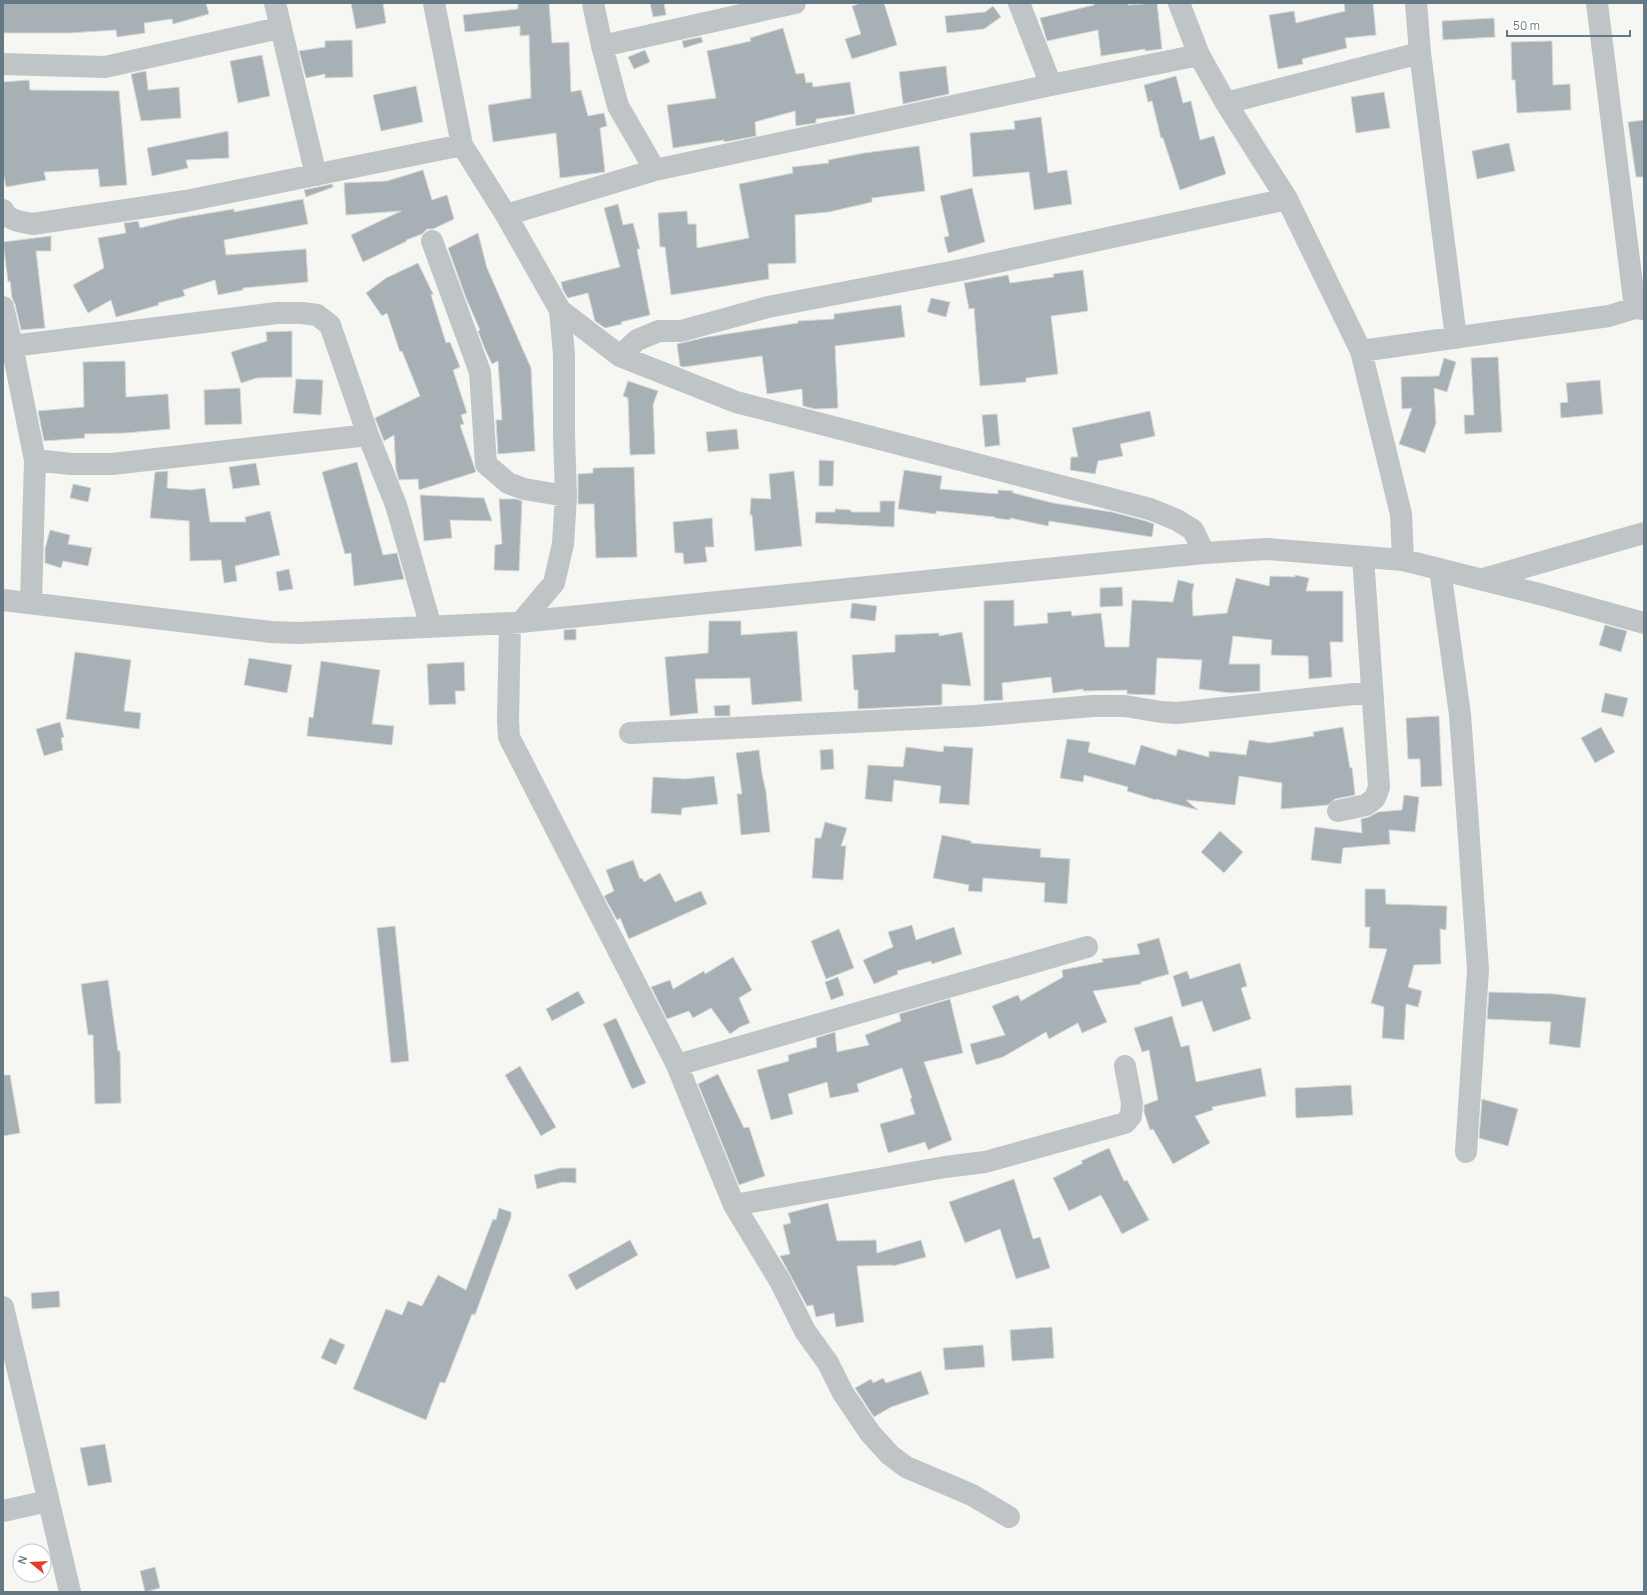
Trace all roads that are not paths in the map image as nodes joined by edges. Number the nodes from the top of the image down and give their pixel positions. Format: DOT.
graph roads {
  1 [pos="275,3"];
  2 [pos="434,3"];
  3 [pos="593,3"];
  4 [pos="795,3"];
  5 [pos="1019,3"];
  6 [pos="1179,3"];
  7 [pos="1416,3"];
  8 [pos="1597,3"];
  9 [pos="279,28"];
  10 [pos="602,46"];
  11 [pos="1420,53"];
  12 [pos="1198,55"];
  13 [pos="3,64"];
  14 [pos="1051,85"];
  15 [pos="1226,103"];
  16 [pos="462,145"];
  17 [pos="655,170"];
  18 [pos="316,175"];
  19 [pos="1288,199"];
  20 [pos="4,212"];
  21 [pos="506,215"];
  22 [pos="432,241"];
  23 [pos="3,307"];
  24 [pos="1640,309"];
  25 [pos="560,310"];
  26 [pos="1456,338"];
  27 [pos="12,346"];
  28 [pos="1361,351"];
  29 [pos="620,356"];
  30 [pos="368,435"];
  31 [pos="35,460"];
  32 [pos="566,496"];
  33 [pos="1644,533"];
  34 [pos="1204,553"];
  35 [pos="1363,557"];
  36 [pos="1403,560"];
  37 [pos="1440,569"];
  38 [pos="1482,579"];
  39 [pos="3,600"];
  40 [pos="31,602"];
  41 [pos="516,623"];
  42 [pos="1644,623"];
  43 [pos="431,627"];
  44 [pos="1372,692"];
  45 [pos="630,733"];
  46 [pos="1338,811"];
  47 [pos="1087,947"];
  48 [pos="678,1065"];
  49 [pos="1125,1066"];
  50 [pos="1466,1152"];
  51 [pos="734,1206"];
  52 [pos="3,1307"];
  53 [pos="8,1353"];
  54 [pos="48,1501"];
  55 [pos="3,1511"];
  56 [pos="1009,1517"];
  57 [pos="70,1592"];
  1 -- 9 [label="street"];
  2 -- 16 [label="street"];
  3 -- 10 [label="street"];
  4 -- 10 [label="street"];
  5 -- 14 [label="street"];
  6 -- 12 [label="street"];
  7 -- 11 [label="street"];
  8 -- 24 [label="street"];
  9 -- 13 [label="street"];
  9 -- 18 [label="street"];
  10 -- 17 [label="street"];
  11 -- 15 [label="street"];
  11 -- 26 [label="street"];
  12 -- 14 [label="street"];
  12 -- 15 [label="street"];
  14 -- 17 [label="street"];
  15 -- 19 [label="street"];
  16 -- 18 [label="street"];
  16 -- 21 [label="street"];
  17 -- 21 [label="street"];
  18 -- 20 [label="street"];
  19 -- 28 [label="street"];
  19 -- 29 [label="street"];
  21 -- 25 [label="street"];
  22 -- 32 [label="street"];
  23 -- 27 [label="street"];
  24 -- 26 [label="street"];
  25 -- 29 [label="street"];
  25 -- 32 [label="street"];
  26 -- 28 [label="street"];
  27 -- 30 [label="street"];
  27 -- 31 [label="street"];
  28 -- 36 [label="street"];
  29 -- 34 [label="street"];
  30 -- 31 [label="street"];
  30 -- 43 [label="street"];
  31 -- 40 [label="street"];
  32 -- 41 [label="street"];
  33 -- 38 [label="street"];
  34 -- 35 [label="street"];
  34 -- 41 [label="street"];
  35 -- 36 [label="street"];
  35 -- 44 [label="street"];
  36 -- 37 [label="street"];
  37 -- 38 [label="street"];
  37 -- 50 [label="street"];
  38 -- 42 [label="street"];
  39 -- 40 [label="street"];
  40 -- 43 [label="street"];
  41 -- 43 [label="street"];
  41 -- 48 [label="street"];
  44 -- 45 [label="street"];
  44 -- 46 [label="street"];
  47 -- 48 [label="street"];
  48 -- 51 [label="street"];
  49 -- 51 [label="street"];
  51 -- 56 [label="street"];
  52 -- 53 [label="street"];
  53 -- 54 [label="street"];
  54 -- 55 [label="street"];
  54 -- 57 [label="street"];
}
